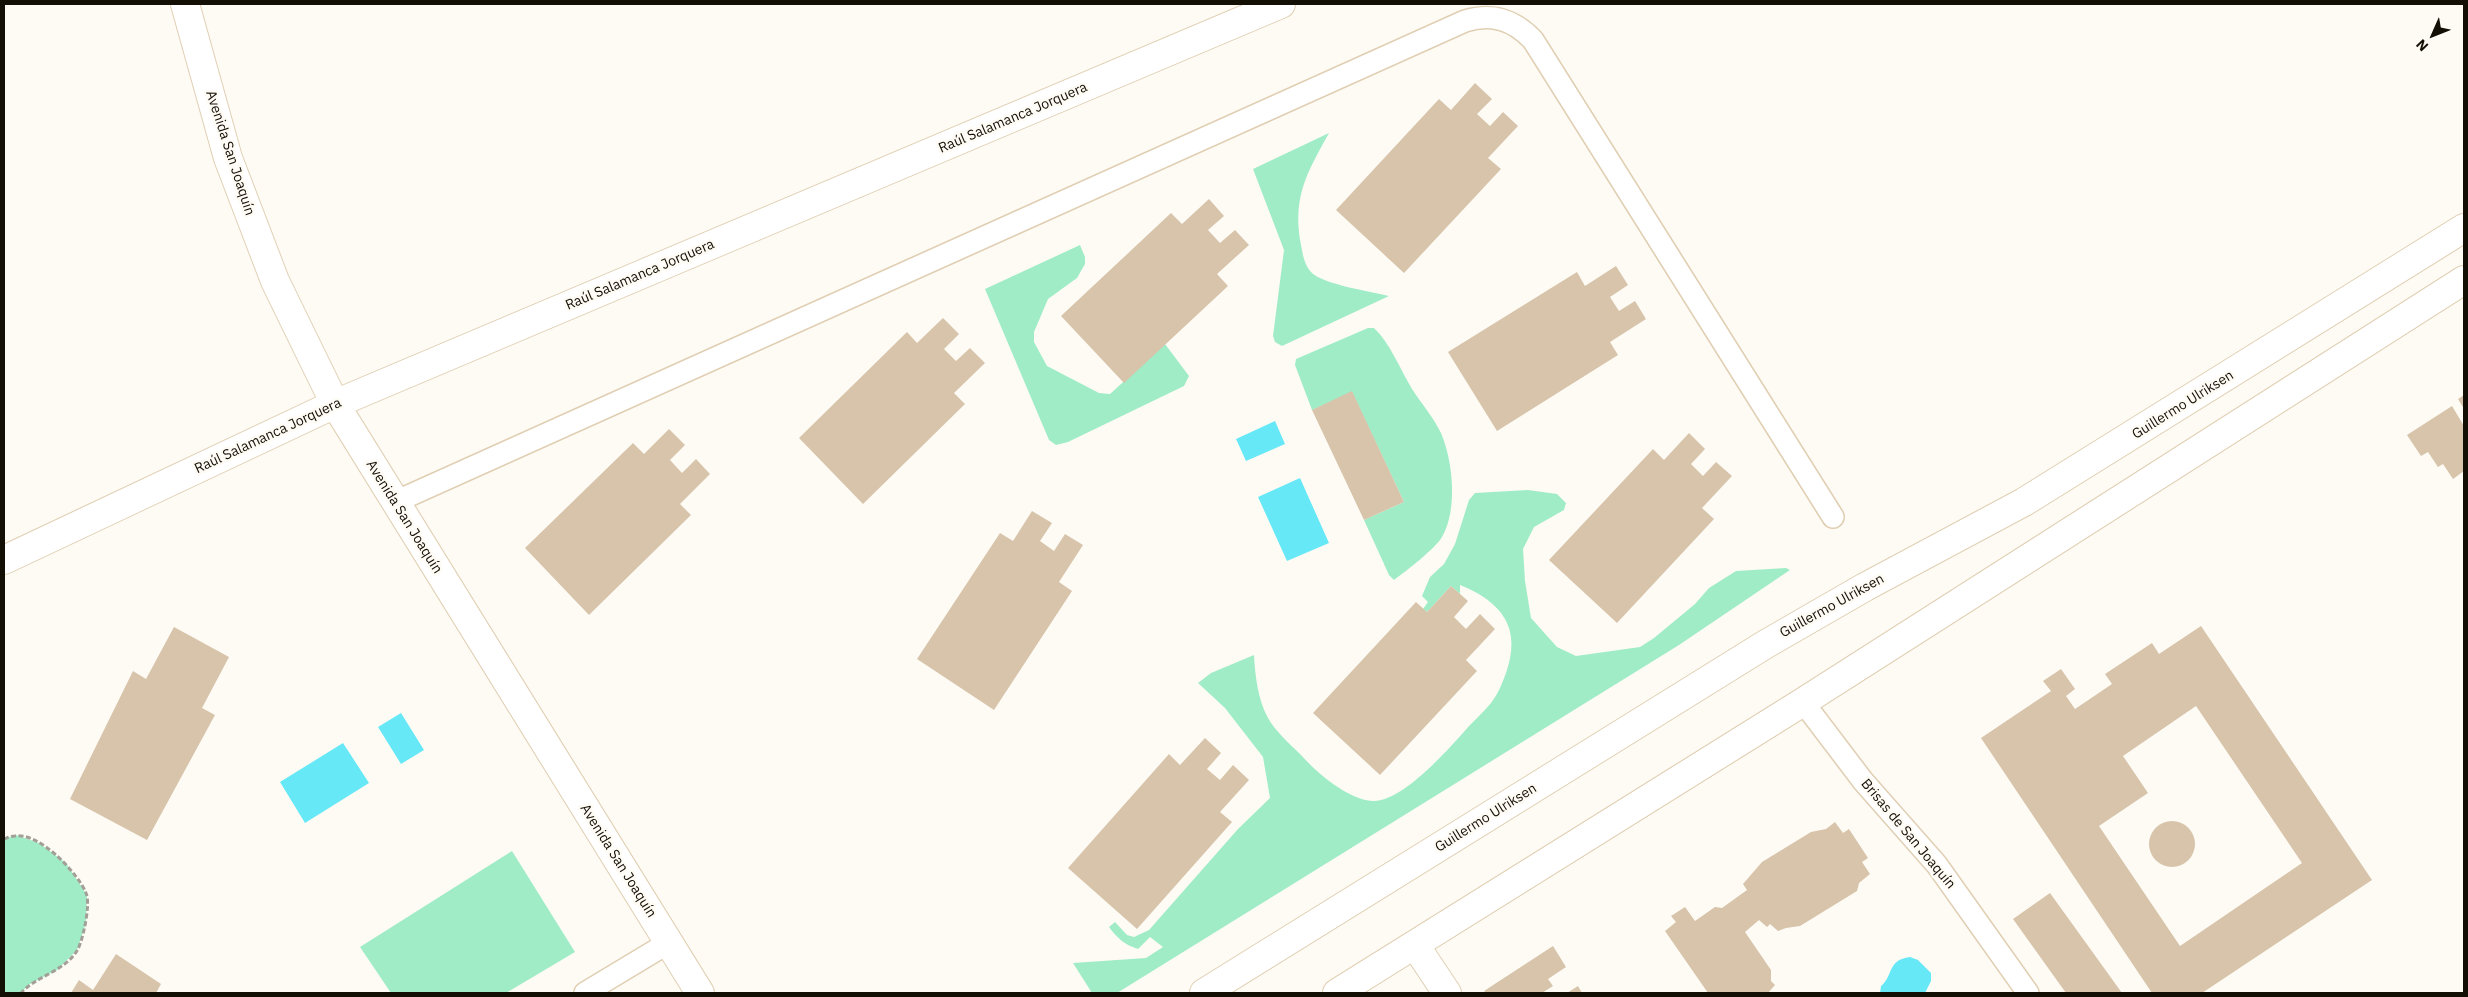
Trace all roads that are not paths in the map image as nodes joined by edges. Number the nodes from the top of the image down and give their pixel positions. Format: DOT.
graph roads {
  1 [pos="185,4"];
  2 [pos="1281,4"];
  3 [pos="2464,228"];
  4 [pos="2464,280"];
  5 [pos="334,404"];
  6 [pos="395,502"];
  7 [pos="1833,517"];
  8 [pos="4,560"];
  9 [pos="1803,702"];
  10 [pos="668,942"];
  11 [pos="1415,945"];
  12 [pos="585,993"];
  13 [pos="700,993"];
  14 [pos="1204,993"];
  15 [pos="1337,993"];
  16 [pos="1447,993"];
  17 [pos="2028,993"];
  1 -- 5 [label="main road, Avenida San Joaquín"];
  2 -- 5 [label="main road, Raúl Salamanca Jorquera"];
  3 -- 14 [label="main road, Guillermo Ulriksen"];
  4 -- 9 [label="main road"];
  5 -- 6 [label="main road, Avenida San Joaquín"];
  5 -- 8 [label="main road, Raúl Salamanca Jorquera"];
  6 -- 7 [label="lane"];
  6 -- 10 [label="main road, Avenida San Joaquín"];
  9 -- 11 [label="main road"];
  9 -- 17 [label="lane, Brisas de San Joaquín"];
  10 -- 12 [label="lane"];
  10 -- 13 [label="main road, Avenida San Joaquín"];
  11 -- 15 [label="main road"];
  11 -- 16 [label="main road"];
}
